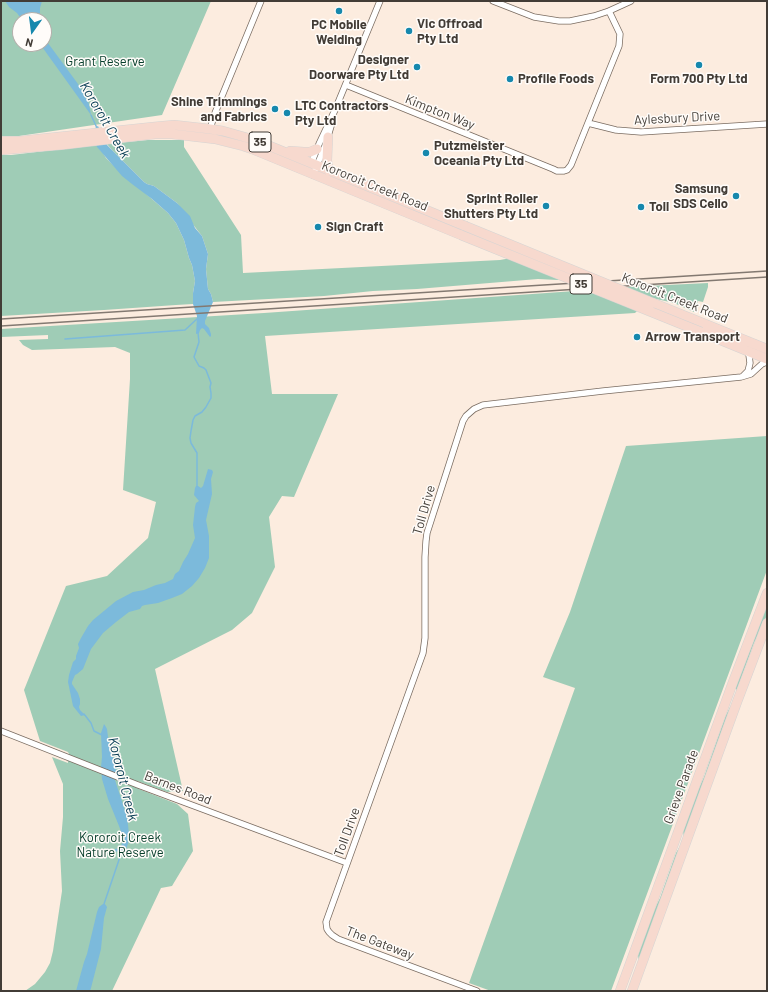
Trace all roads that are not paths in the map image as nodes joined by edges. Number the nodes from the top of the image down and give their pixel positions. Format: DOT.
graph roads {
  1 [pos="261,1"];
  2 [pos="380,1"];
  3 [pos="493,1"];
  4 [pos="631,1"];
  5 [pos="609,11"];
  6 [pos="346,85"];
  7 [pos="336,110"];
  8 [pos="588,123"];
  9 [pos="767,124"];
  10 [pos="210,128"];
  11 [pos="119,134"];
  12 [pos="328,137"];
  13 [pos="1,141"];
  14 [pos="60,141"];
  15 [pos="272,146"];
  16 [pos="317,149"];
  17 [pos="1,150"];
  18 [pos="314,164"];
  19 [pos="329,171"];
  20 [pos="311,174"];
  21 [pos="463,231"];
  22 [pos="703,328"];
  23 [pos="742,349"];
  24 [pos="767,349"];
  25 [pos="767,361"];
  26 [pos="741,377"];
  27 [pos="767,593"];
  28 [pos="767,623"];
  29 [pos="1,731"];
  30 [pos="347,864"];
  31 [pos="342,879"];
  32 [pos="477,991"];
  33 [pos="620,991"];
  34 [pos="632,991"];
  1 -- 10 [label="street"];
  2 -- 6 [label="street"];
  3 -- 5 [label="street"];
  4 -- 5 [label="street"];
  5 -- 8 [label="street, Kimpton Way"];
  6 -- 7 [label="street"];
  6 -- 8 [label="street, Kimpton Way"];
  7 -- 12 [label="street"];
  7 -- 16 [label="street"];
  8 -- 9 [label="street, Aylesbury Drive"];
  10 -- 11 [label="main road, Kororoit Creek Road / 35"];
  10 -- 15 [label="main road, Kororoit Creek Road / 35"];
  11 -- 14 [label="main road, Kororoit Creek Road / 35"];
  11 -- 20 [label="main road, Kororoit Creek Road / 35"];
  12 -- 18 [label="street"];
  12 -- 19 [label="main road"];
  13 -- 14 [label="main road, Kororoit Creek Road / 35"];
  14 -- 17 [label="main road, Kororoit Creek Road / 35"];
  15 -- 16 [label="main road"];
  15 -- 18 [label="main road, Kororoit Creek Road / 35"];
  16 -- 18 [label="street"];
  18 -- 19 [label="main road, Kororoit Creek Road / 35"];
  18 -- 20 [label="street"];
  19 -- 21 [label="main road, Kororoit Creek Road / 35"];
  20 -- 21 [label="main road, Kororoit Creek Road / 35"];
  21 -- 22 [label="main road, Kororoit Creek Road / 35, bridge"];
  22 -- 23 [label="main road, Kororoit Creek Road / 35"];
  22 -- 24 [label="main road, Kororoit Creek Road / 35"];
  23 -- 25 [label="main road, Kororoit Creek Road / 35"];
  23 -- 26 [label="street"];
  25 -- 26 [label="street, Toll Drive"];
  26 -- 30 [label="street, Toll Drive"];
  27 -- 33 [label="main road, Grieve Parade"];
  28 -- 34 [label="main road, Grieve Parade"];
  29 -- 30 [label="street, Barnes Road"];
  30 -- 31 [label="street, Toll Drive"];
  31 -- 32 [label="street, The Gateway"];
}
